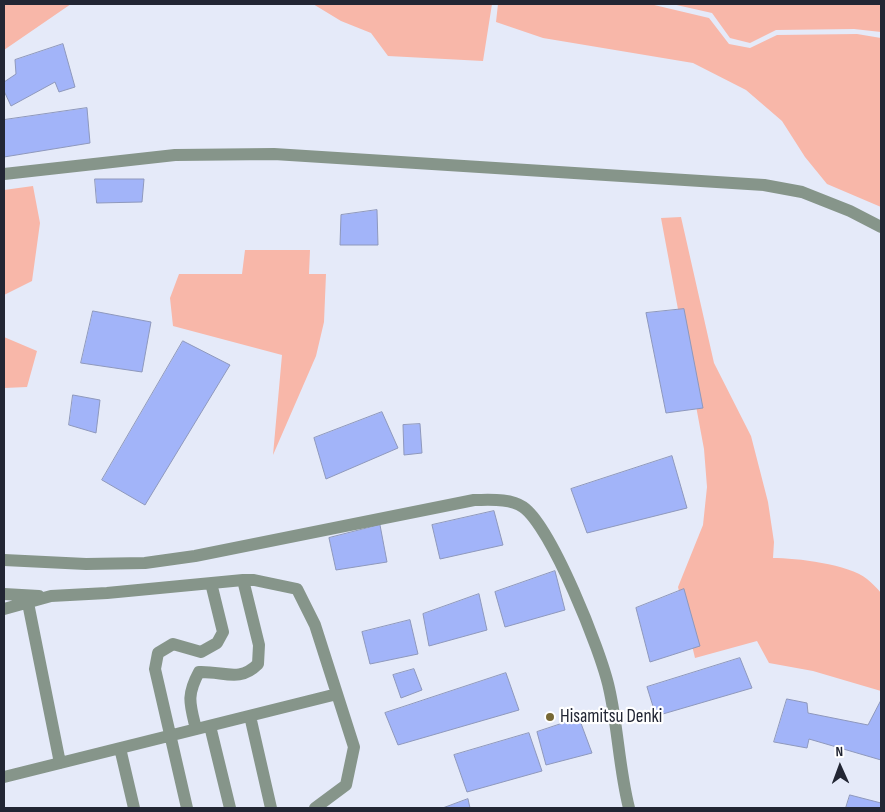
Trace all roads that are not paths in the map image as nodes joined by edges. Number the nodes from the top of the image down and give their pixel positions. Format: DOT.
graph roads {
  1 [pos="4,174"];
  2 [pos="881,227"];
  3 [pos="4,560"];
  4 [pos="242,580"];
  5 [pos="211,582"];
  6 [pos="4,594"];
  7 [pos="51,596"];
  8 [pos="28,603"];
  9 [pos="4,609"];
  10 [pos="337,694"];
  11 [pos="250,716"];
  12 [pos="210,726"];
  13 [pos="196,729"];
  14 [pos="170,736"];
  15 [pos="120,748"];
  16 [pos="60,763"];
  17 [pos="4,777"];
  18 [pos="134,808"];
  19 [pos="186,808"];
  20 [pos="230,808"];
  21 [pos="272,808"];
  22 [pos="315,808"];
  23 [pos="629,808"];
  1 -- 2 [label="street"];
  3 -- 23 [label="street"];
  4 -- 5 [label="street"];
  4 -- 10 [label="street"];
  4 -- 13 [label="street"];
  5 -- 7 [label="street"];
  5 -- 14 [label="street"];
  6 -- 7 [label="street"];
  7 -- 8 [label="street"];
  8 -- 9 [label="street"];
  8 -- 16 [label="street"];
  10 -- 11 [label="street"];
  10 -- 22 [label="street"];
  11 -- 12 [label="street"];
  11 -- 21 [label="street"];
  12 -- 13 [label="street"];
  12 -- 20 [label="street"];
  13 -- 14 [label="street"];
  14 -- 15 [label="street"];
  14 -- 19 [label="street"];
  15 -- 16 [label="street"];
  15 -- 18 [label="street"];
  16 -- 17 [label="street"];
}
